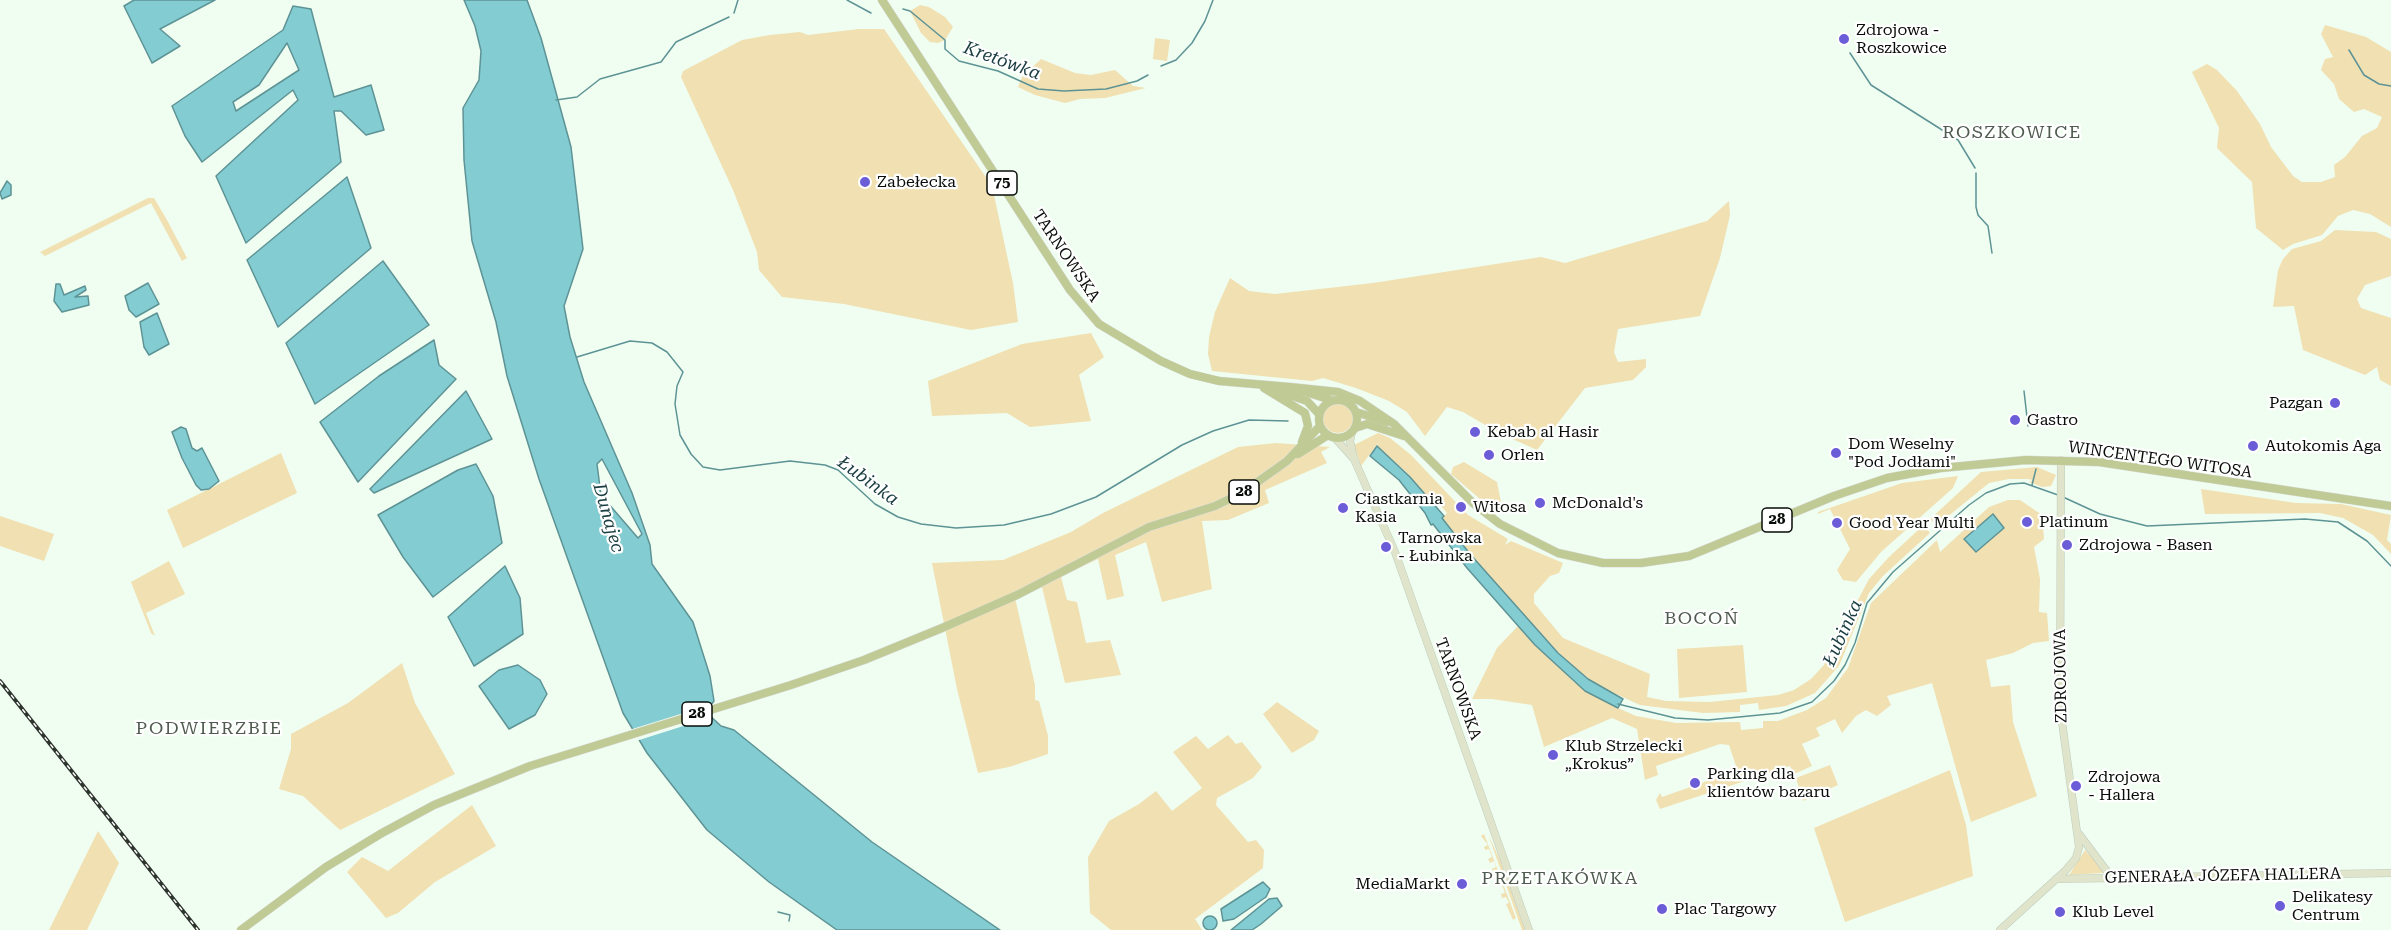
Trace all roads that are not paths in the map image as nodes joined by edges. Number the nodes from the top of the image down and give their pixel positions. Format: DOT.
graph roads {
  1 [pos="882,0"];
  2 [pos="1253,384"];
  3 [pos="1290,387"];
  4 [pos="1264,388"];
  5 [pos="1331,400"];
  6 [pos="1356,412"];
  7 [pos="1319,414"];
  8 [pos="1394,424"];
  9 [pos="1320,426"];
  10 [pos="1353,430"];
  11 [pos="1331,436"];
  12 [pos="1407,436"];
  13 [pos="1298,450"];
  14 [pos="1354,459"];
  15 [pos="2061,460"];
  16 [pos="1287,461"];
  17 [pos="2391,506"];
  18 [pos="2079,834"];
  19 [pos="2391,873"];
  20 [pos="2112,878"];
  21 [pos="2056,879"];
  22 [pos="241,930"];
  23 [pos="1529,930"];
  24 [pos="2000,930"];
  1 -- 2 [label="main road, TARNOWSKA / 75"];
  2 -- 3 [label="main road, TARNOWSKA / 75"];
  2 -- 4 [label="main road, TARNOWSKA / 75"];
  3 -- 5 [label="main road, TARNOWSKA / 75"];
  3 -- 8 [label="main road, 75"];
  4 -- 7 [label="main road, TARNOWSKA / 75"];
  4 -- 13 [label="main road, 28"];
  5 -- 6 [label="main road, 28"];
  5 -- 7 [label="main road"];
  6 -- 8 [label="main road, WINCENTEGO WITOSA / 28"];
  6 -- 10 [label="main road"];
  7 -- 9 [label="main road"];
  8 -- 12 [label="main road, WINCENTEGO WITOSA / 28"];
  9 -- 11 [label="main road"];
  9 -- 13 [label="main road, 28"];
  10 -- 11 [label="main road, 28"];
  10 -- 12 [label="main road, WINCENTEGO WITOSA / 28"];
  10 -- 14 [label="street, TARNOWSKA"];
  11 -- 14 [label="street, TARNOWSKA"];
  11 -- 16 [label="main road, 28"];
  12 -- 15 [label="main road, WINCENTEGO WITOSA / 28"];
  13 -- 16 [label="main road, 28"];
  14 -- 23 [label="street, TARNOWSKA"];
  15 -- 17 [label="main road, WINCENTEGO WITOSA / 28"];
  15 -- 18 [label="street, ZDROJOWA"];
  16 -- 22 [label="main road, 28"];
  18 -- 20 [label="street"];
  18 -- 21 [label="street, ZDROJOWA"];
  19 -- 20 [label="street, GENERAŁA JÓZEFA HALLERA"];
  20 -- 21 [label="street, GENERAŁA JÓZEFA HALLERA"];
  21 -- 24 [label="street, ZDROJOWA"];
}
